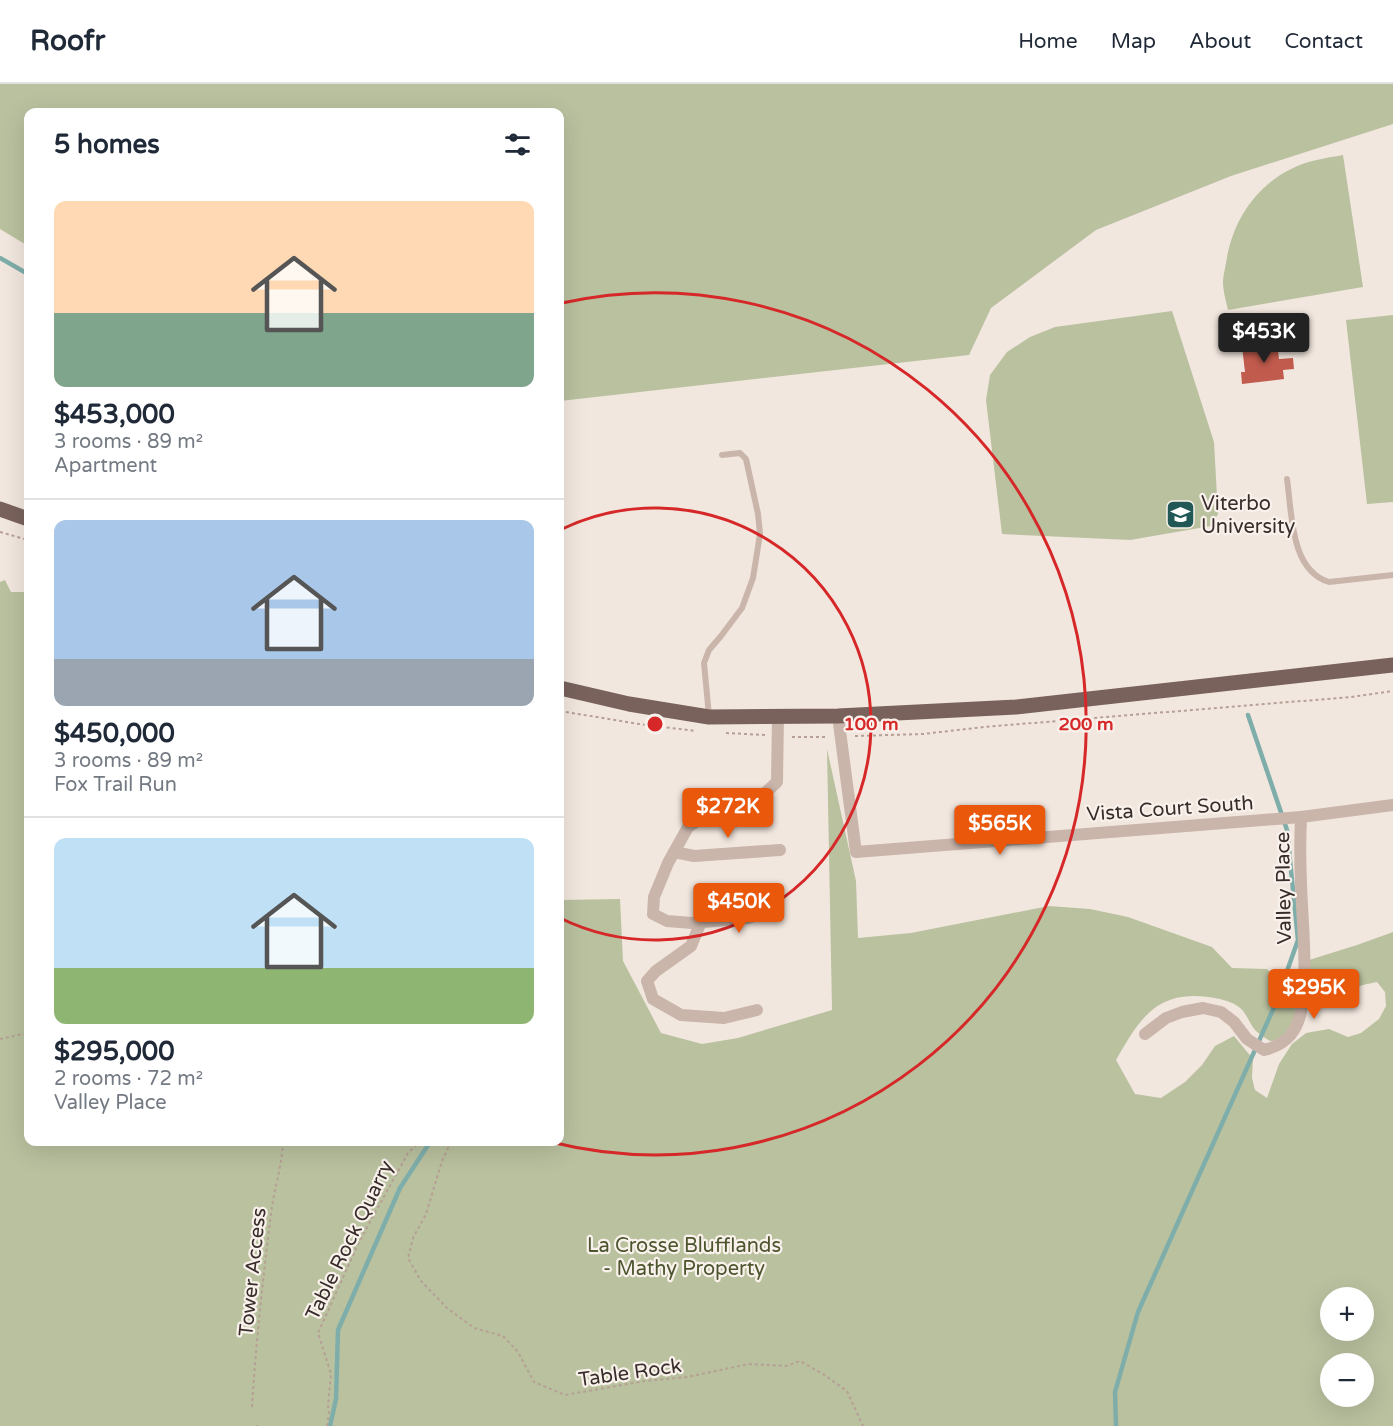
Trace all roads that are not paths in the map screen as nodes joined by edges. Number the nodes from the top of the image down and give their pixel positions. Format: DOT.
graph roads {
  1 [pos="722,455"];
  2 [pos="1287,479"];
  3 [pos="0,509"];
  4 [pos="24,518"];
  5 [pos="1393,575"];
  6 [pos="1393,665"];
  7 [pos="564,689"];
  8 [pos="778,716"];
  9 [pos="838,716"];
  10 [pos="709,717"];
  11 [pos="1393,805"];
  12 [pos="1301,817"];
  13 [pos="780,850"];
  14 [pos="674,852"];
  15 [pos="770,911"];
  16 [pos="702,922"];
  17 [pos="757,1010"];
  18 [pos="1145,1034"];
  1 -- 10 [label="lane"];
  2 -- 5 [label="lane"];
  3 -- 4 [label="main road"];
  6 -- 9 [label="main road"];
  7 -- 10 [label="main road"];
  8 -- 9 [label="main road"];
  8 -- 10 [label="main road"];
  8 -- 14 [label="street"];
  9 -- 12 [label="street, Vista Court South"];
  11 -- 12 [label="street"];
  12 -- 18 [label="street, Valley Place"];
  13 -- 14 [label="street"];
  14 -- 16 [label="street"];
  15 -- 16 [label="street"];
  16 -- 17 [label="street"];
}
